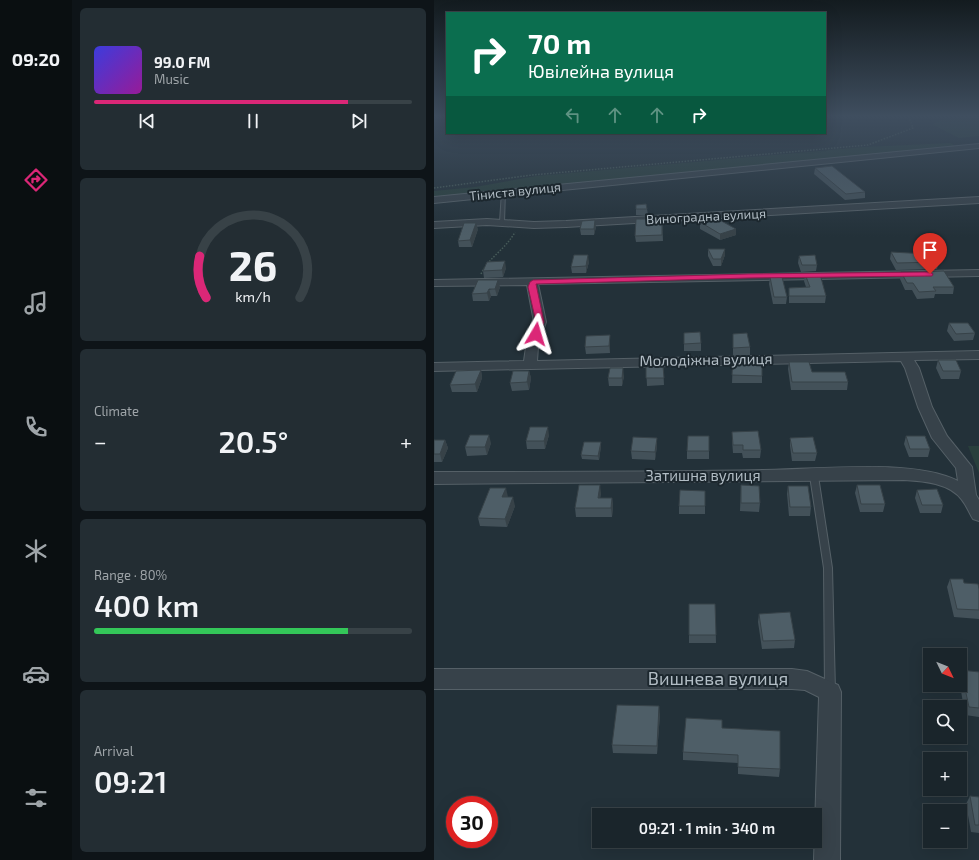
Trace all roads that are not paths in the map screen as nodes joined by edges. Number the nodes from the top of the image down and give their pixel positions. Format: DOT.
graph roads {
  1 [pos="864,157"];
  2 [pos="503,192"];
  3 [pos="434,200"];
  4 [pos="979,200"];
  5 [pos="502,222"];
  6 [pos="434,225"];
  7 [pos="979,273"];
  8 [pos="533,282"];
  9 [pos="434,283"];
  10 [pos="979,354"];
  11 [pos="906,356"];
  12 [pos="530,364"];
  13 [pos="434,367"];
  14 [pos="965,472"];
  15 [pos="814,476"];
  16 [pos="434,478"];
  17 [pos="942,480"];
  18 [pos="968,495"];
  19 [pos="979,515"];
  20 [pos="434,679"];
  21 [pos="830,692"];
  22 [pos="827,860"];
  1 -- 2 [label="street, Тіниста вулиця"];
  2 -- 3 [label="street, Тіниста вулиця"];
  2 -- 5 [label="lane"];
  4 -- 5 [label="street, Виноградна вулиця"];
  5 -- 6 [label="street, Виноградна вулиця"];
  7 -- 8 [label="street"];
  8 -- 9 [label="street"];
  8 -- 12 [label="street"];
  10 -- 11 [label="street, Молодіжна вулиця"];
  11 -- 12 [label="street, Молодіжна вулиця"];
  11 -- 14 [label="street"];
  12 -- 13 [label="street, Молодіжна вулиця"];
  14 -- 17 [label="street"];
  14 -- 18 [label="street"];
  15 -- 16 [label="street, Затишна вулиця"];
  15 -- 17 [label="street, Затишна вулиця"];
  15 -- 21 [label="lane"];
  17 -- 18 [label="street, Затишна вулиця"];
  18 -- 19 [label="street"];
  20 -- 21 [label="street, Вишнева вулиця"];
  21 -- 22 [label="street"];
}
